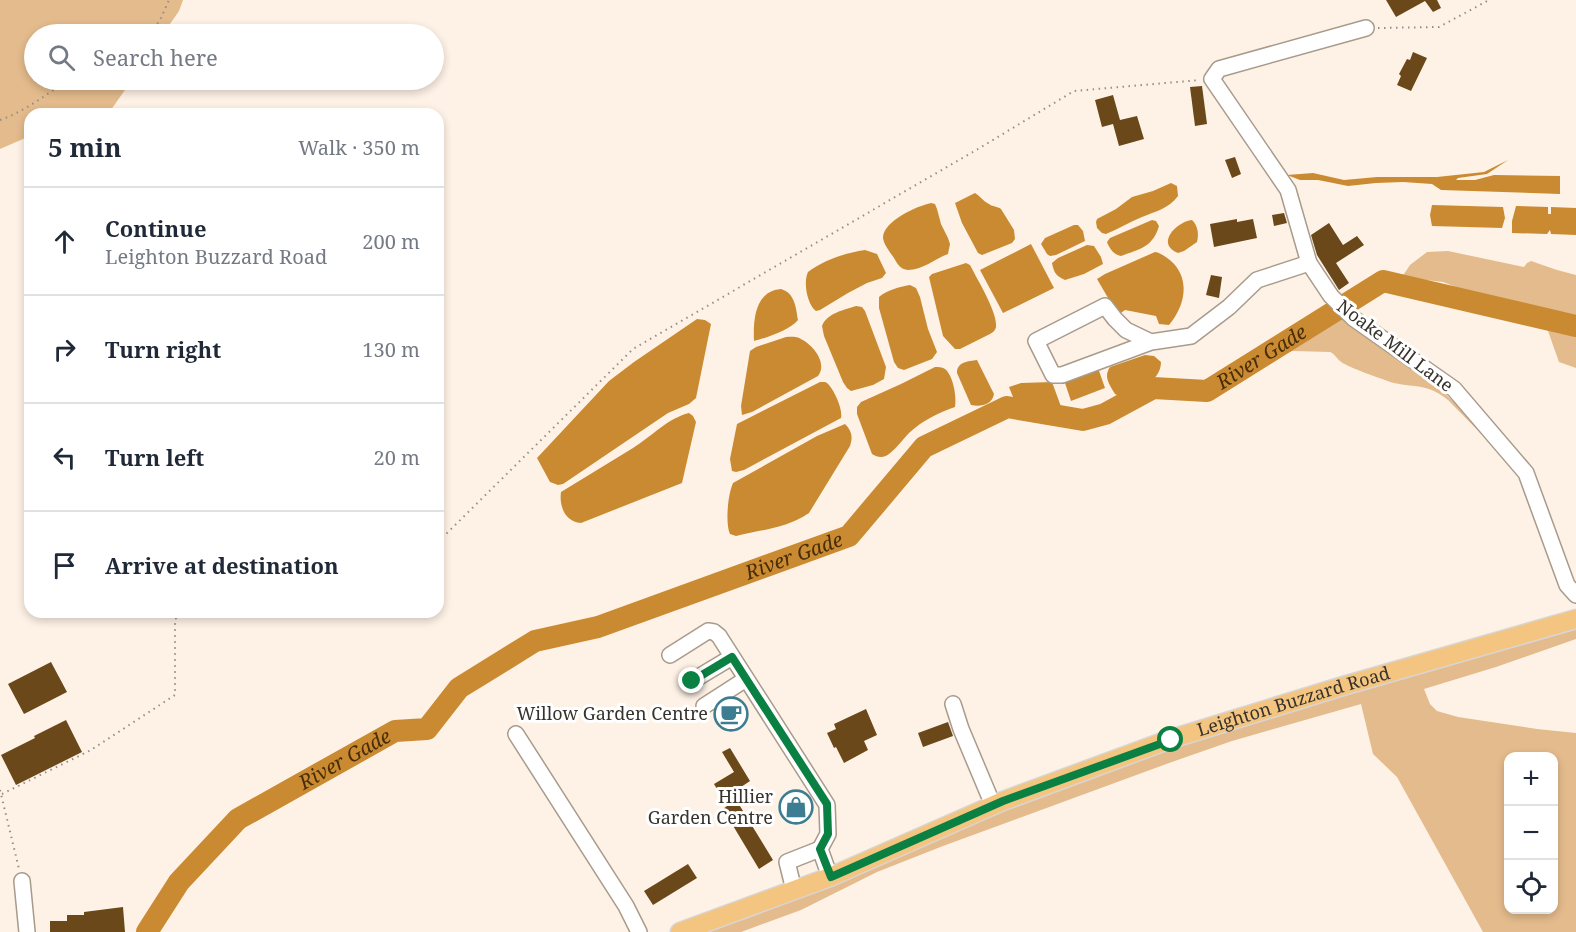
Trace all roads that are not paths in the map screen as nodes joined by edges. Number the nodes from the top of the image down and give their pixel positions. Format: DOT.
graph roads {
  1 [pos="1366,28"];
  2 [pos="1310,263"];
  3 [pos="1151,342"];
  4 [pos="1576,595"];
  5 [pos="1576,619"];
  6 [pos="670,656"];
  7 [pos="732,657"];
  8 [pos="746,679"];
  9 [pos="692,681"];
  10 [pos="953,704"];
  11 [pos="704,706"];
  12 [pos="516,734"];
  13 [pos="993,805"];
  14 [pos="820,849"];
  15 [pos="831,877"];
  16 [pos="22,882"];
  17 [pos="794,890"];
  18 [pos="27,932"];
  19 [pos="639,932"];
  20 [pos="680,932"];
  1 -- 2 [label="street, Noake Mill Lane"];
  2 -- 3 [label="street"];
  2 -- 4 [label="street, Noake Mill Lane"];
  3 -- 3 [label="street"];
  5 -- 13 [label="main road, Leighton Buzzard Road"];
  6 -- 7 [label="street"];
  7 -- 8 [label="street"];
  7 -- 9 [label="street"];
  8 -- 11 [label="street"];
  8 -- 14 [label="street"];
  10 -- 13 [label="street"];
  12 -- 19 [label="street"];
  13 -- 15 [label="main road, Leighton Buzzard Road"];
  14 -- 15 [label="street"];
  14 -- 17 [label="street"];
  15 -- 17 [label="main road, Leighton Buzzard Road"];
  16 -- 18 [label="street"];
  17 -- 20 [label="main road, Leighton Buzzard Road"];
}
